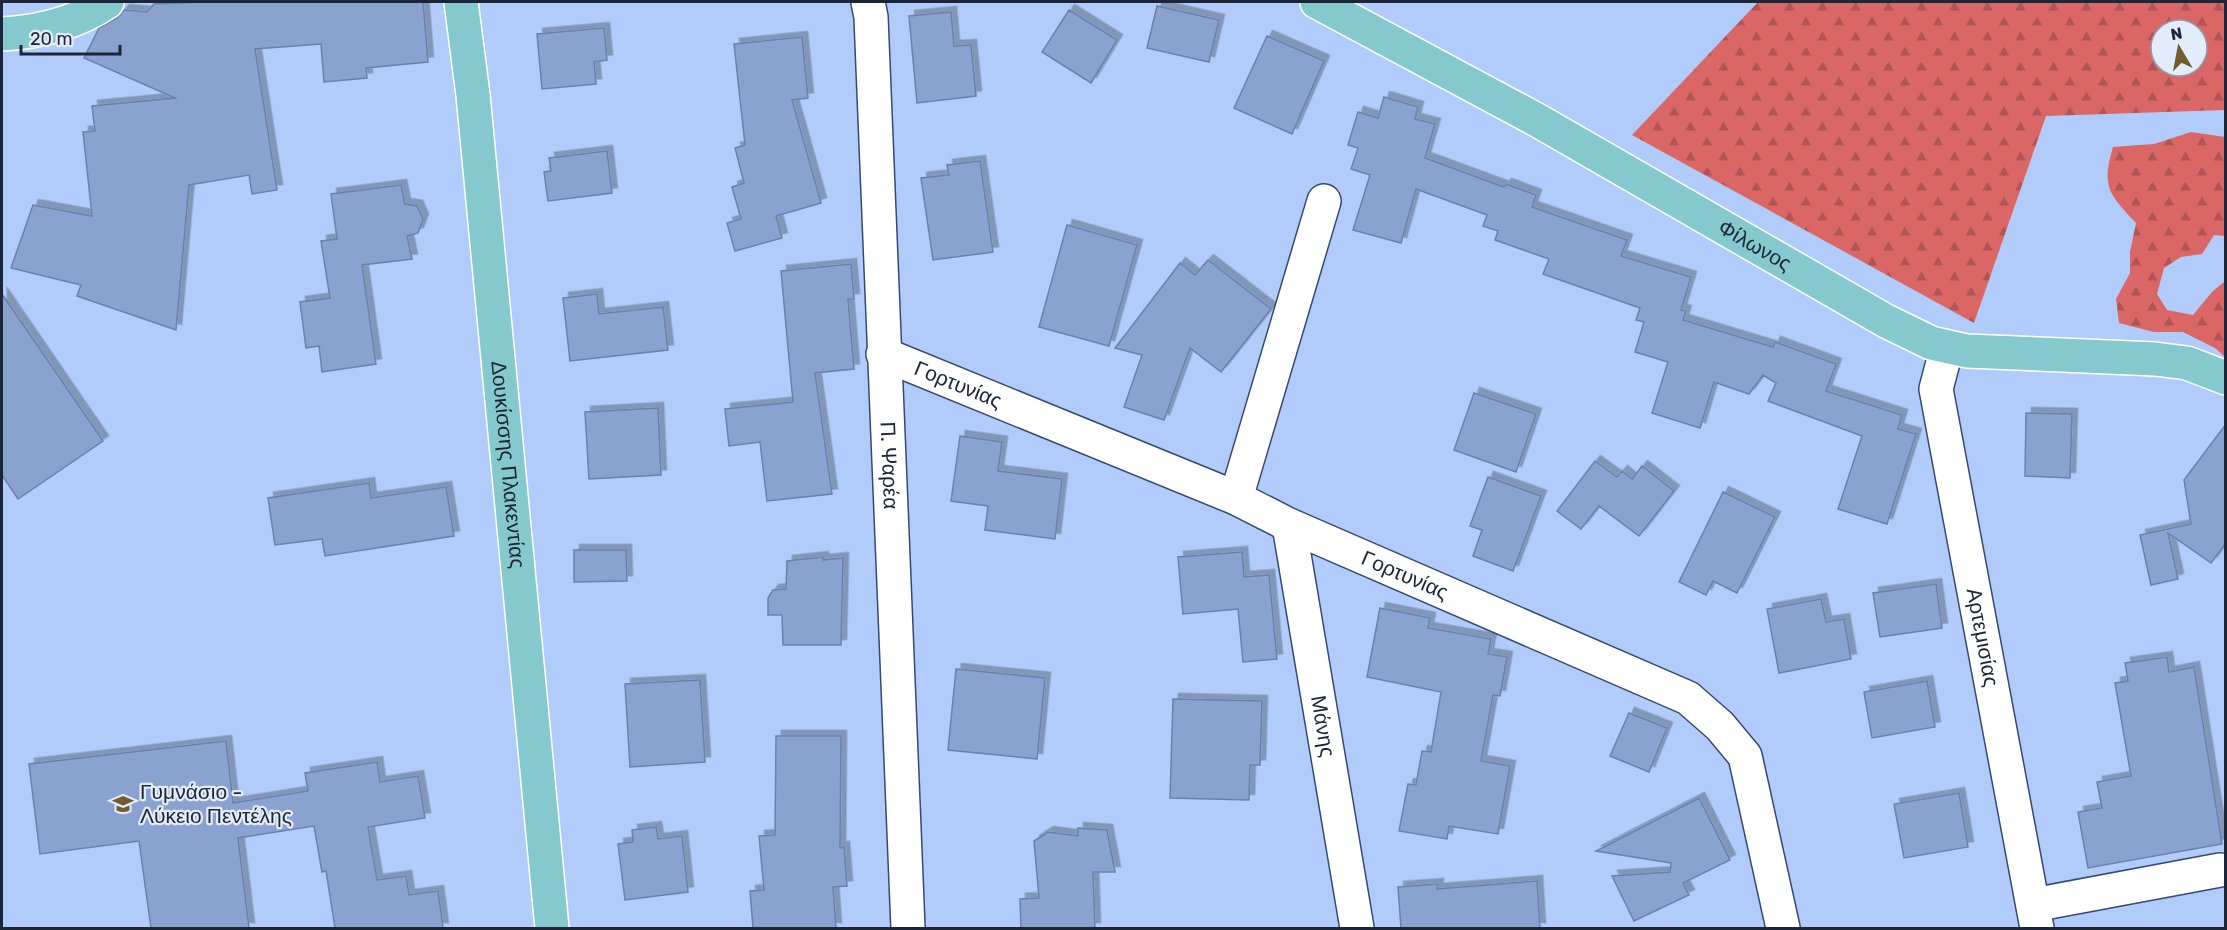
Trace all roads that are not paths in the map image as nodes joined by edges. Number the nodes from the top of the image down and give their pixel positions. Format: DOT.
graph roads {
  1 [pos="107,2"];
  2 [pos="461,2"];
  3 [pos="868,2"];
  4 [pos="1317,2"];
  5 [pos="2,34"];
  6 [pos="1324,201"];
  7 [pos="1947,347"];
  8 [pos="883,354"];
  9 [pos="2226,378"];
  10 [pos="1236,498"];
  11 [pos="1289,525"];
  12 [pos="2220,870"];
  13 [pos="2035,917"];
  14 [pos="552,928"];
  15 [pos="908,928"];
  16 [pos="1357,928"];
  17 [pos="1783,928"];
  1 -- 5 [label="main road"];
  2 -- 14 [label="main road, Δουκίσσης Πλακεντίας"];
  3 -- 8 [label="street, Π. Ψαρέα"];
  4 -- 7 [label="main road, Φίλωνος"];
  6 -- 10 [label="street"];
  7 -- 9 [label="main road, Φίλωνος"];
  7 -- 13 [label="street, Αρτεμισίας"];
  8 -- 10 [label="street, Γορτυνίας"];
  8 -- 15 [label="street, Π. Ψαρέα"];
  10 -- 11 [label="street, Γορτυνίας"];
  11 -- 16 [label="street, Μάνης"];
  11 -- 17 [label="street, Γορτυνίας"];
  12 -- 13 [label="street"];
}
